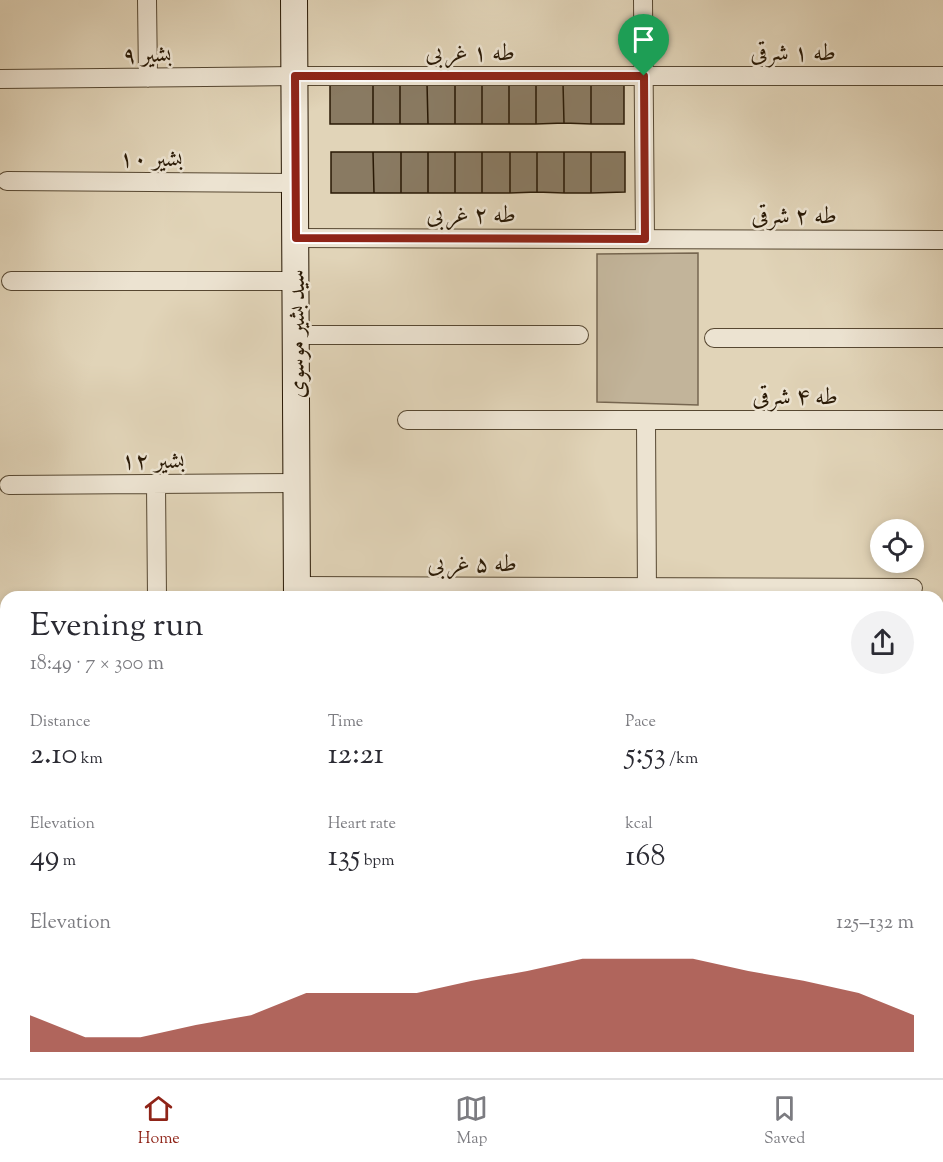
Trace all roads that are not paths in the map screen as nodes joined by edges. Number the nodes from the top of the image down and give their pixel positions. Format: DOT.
graph roads {
  1 [pos="147,0"];
  2 [pos="294,0"];
  3 [pos="643,0"];
  4 [pos="295,76"];
  5 [pos="644,76"];
  6 [pos="943,76"];
  7 [pos="148,78"];
  8 [pos="0,79"];
  9 [pos="7,181"];
  10 [pos="296,183"];
  11 [pos="296,238"];
  12 [pos="645,239"];
  13 [pos="943,240"];
  14 [pos="11,281"];
  15 [pos="296,281"];
  16 [pos="296,334"];
  17 [pos="579,334"];
  18 [pos="714,338"];
  19 [pos="943,338"];
  20 [pos="407,420"];
  21 [pos="646,420"];
  22 [pos="943,420"];
  23 [pos="297,483"];
  24 [pos="156,484"];
  25 [pos="9,485"];
  26 [pos="914,588"];
  27 [pos="157,591"];
  28 [pos="297,591"];
  29 [pos="647,591"];
  30 [pos="714,591"];
  1 -- 7 [label="street"];
  2 -- 4 [label="street, سید بشیر موسوی"];
  3 -- 5 [label="street"];
  4 -- 5 [label="street, طه ۱ غربی"];
  4 -- 7 [label="street, بشیر ۹"];
  4 -- 10 [label="street, سید بشیر موسوی"];
  5 -- 6 [label="street, طه ۱ شرقی"];
  5 -- 12 [label="street"];
  7 -- 8 [label="street, بشیر ۹"];
  9 -- 10 [label="street, بشیر ۱۰"];
  10 -- 11 [label="street, سید بشیر موسوی"];
  11 -- 12 [label="street, طه ۲ غربی"];
  11 -- 15 [label="street, سید بشیر موسوی"];
  12 -- 13 [label="street, طه ۲ شرقی"];
  14 -- 15 [label="street"];
  15 -- 16 [label="street, سید بشیر موسوی"];
  16 -- 17 [label="street"];
  16 -- 23 [label="street, سید بشیر موسوی"];
  18 -- 19 [label="street"];
  20 -- 21 [label="street, طه ۴ شرقی"];
  21 -- 22 [label="street, طه ۴ شرقی"];
  21 -- 29 [label="street"];
  23 -- 24 [label="street, بشیر ۱۲"];
  23 -- 28 [label="street, سید بشیر موسوی"];
  24 -- 25 [label="street, بشیر ۱۲"];
  24 -- 27 [label="street"];
  26 -- 30 [label="street, طه ۵ غربی"];
}
